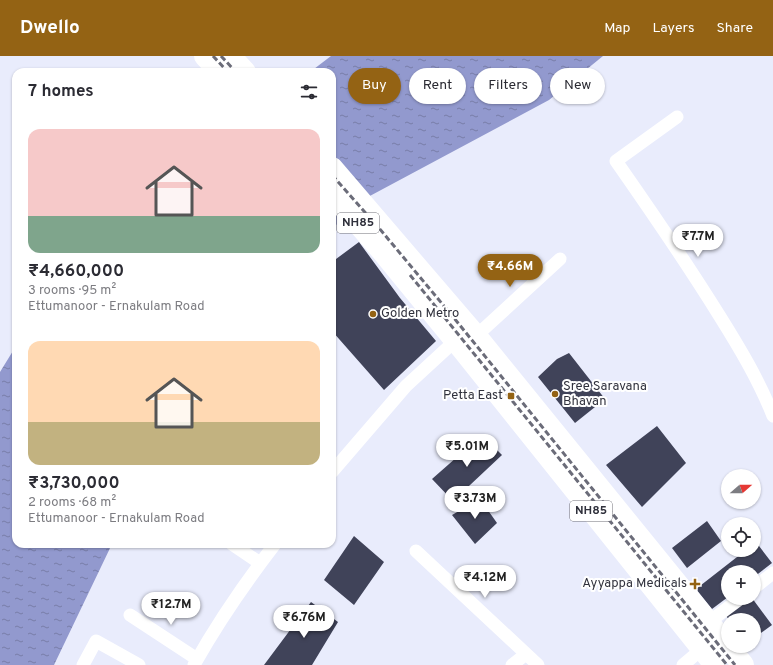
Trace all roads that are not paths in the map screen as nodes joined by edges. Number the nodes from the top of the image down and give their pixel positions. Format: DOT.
graph roads {
  1 [pos="205,56"];
  2 [pos="230,56"];
  3 [pos="216,68"];
  4 [pos="241,68"];
  5 [pos="677,117"];
  6 [pos="336,174"];
  7 [pos="336,198"];
  8 [pos="388,246"];
  9 [pos="560,259"];
  10 [pos="466,338"];
  11 [pos="773,416"];
  12 [pos="534,423"];
  13 [pos="336,467"];
  14 [pos="238,548"];
  15 [pos="272,548"];
  16 [pos="416,551"];
  17 [pos="260,563"];
  18 [pos="773,573"];
  19 [pos="761,582"];
  20 [pos="732,605"];
  21 [pos="130,615"];
  22 [pos="709,622"];
  23 [pos="526,654"];
  24 [pos="708,657"];
  25 [pos="195,662"];
  26 [pos="83,665"];
  27 [pos="139,665"];
  28 [pos="512,665"];
  29 [pos="538,665"];
  30 [pos="683,665"];
  31 [pos="743,665"];
  1 -- 3 [label="highway"];
  2 -- 4 [label="highway"];
  5 -- 11 [label="street"];
  6 -- 8 [label="highway"];
  7 -- 8 [label="highway, NH85"];
  8 -- 10 [label="highway, NH85"];
  9 -- 10 [label="street"];
  10 -- 12 [label="highway, NH85"];
  10 -- 13 [label="street"];
  12 -- 22 [label="highway"];
  12 -- 24 [label="highway, NH85"];
  14 -- 17 [label="street"];
  15 -- 17 [label="street"];
  16 -- 23 [label="street"];
  17 -- 25 [label="street"];
  18 -- 19 [label="street"];
  20 -- 22 [label="street"];
  21 -- 25 [label="street"];
  22 -- 31 [label="highway"];
  23 -- 28 [label="street"];
  23 -- 29 [label="street"];
  24 -- 30 [label="street"];
  26 -- 27 [label="street"];
}
